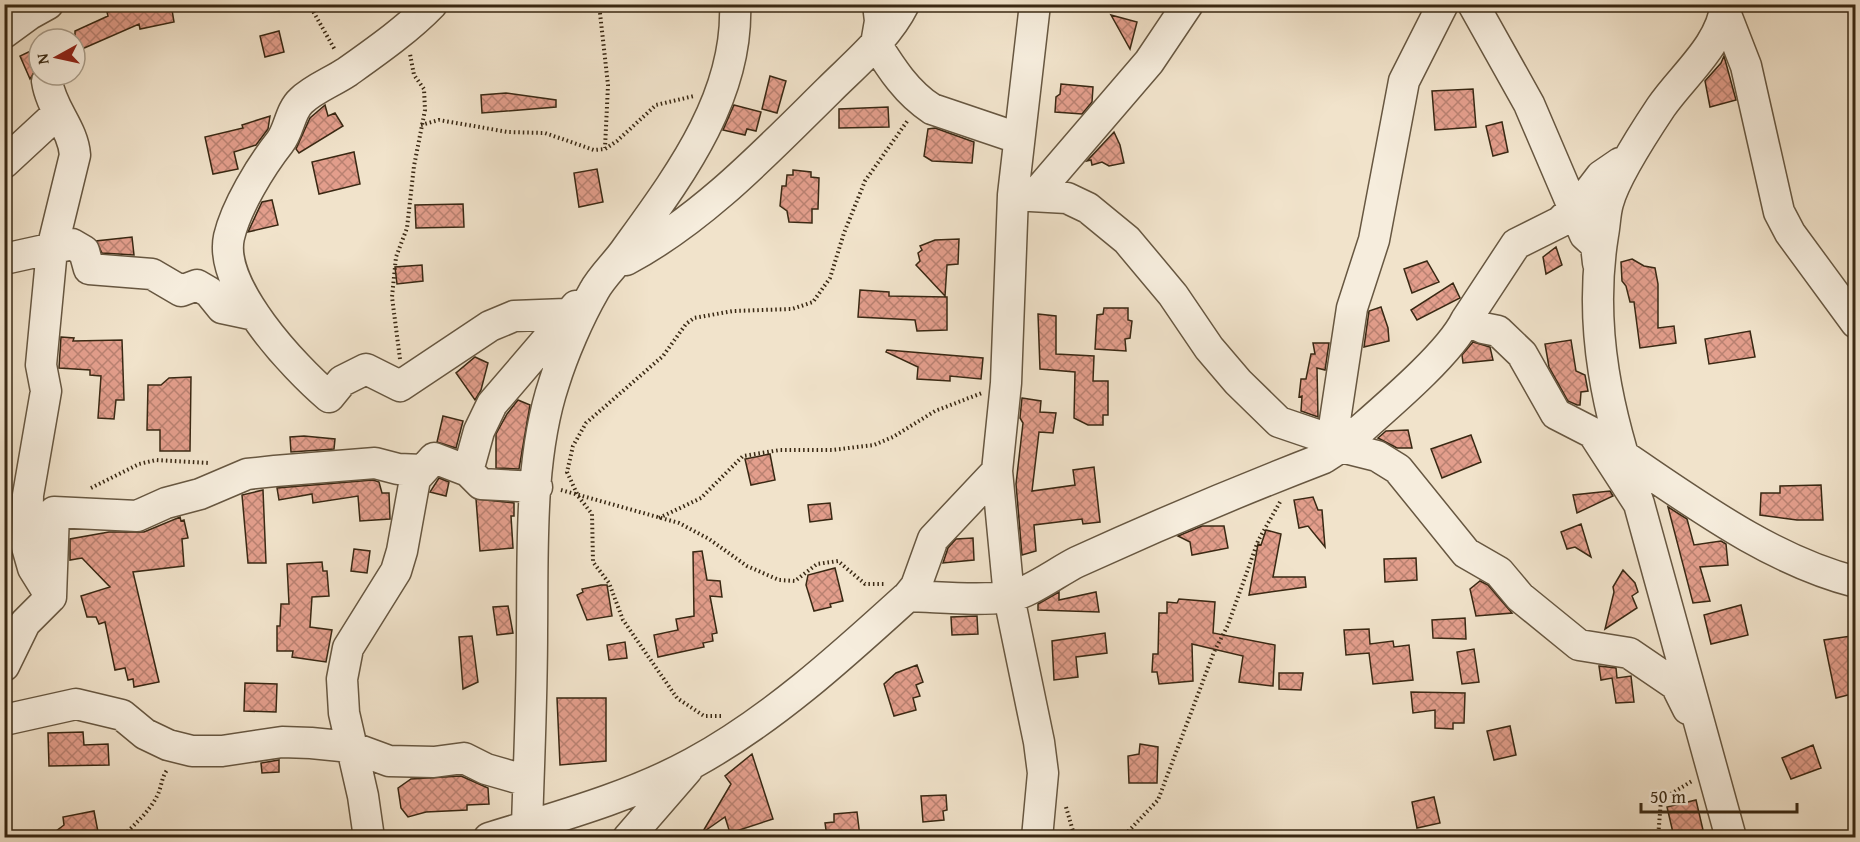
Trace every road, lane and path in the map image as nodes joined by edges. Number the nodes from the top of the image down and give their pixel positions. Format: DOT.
graph roads {
  1 [pos="48,4"];
  2 [pos="309,4"];
  3 [pos="432,4"];
  4 [pos="599,4"];
  5 [pos="735,4"];
  6 [pos="878,4"];
  7 [pos="904,4"];
  8 [pos="1035,4"];
  9 [pos="1188,4"];
  10 [pos="1443,4"];
  11 [pos="1473,4"];
  12 [pos="1726,8"];
  13 [pos="399,31"];
  14 [pos="4,33"];
  15 [pos="876,44"];
  16 [pos="346,72"];
  17 [pos="727,79"];
  18 [pos="48,87"];
  19 [pos="910,91"];
  20 [pos="58,113"];
  21 [pos="420,125"];
  22 [pos="1018,138"];
  23 [pos="605,149"];
  24 [pos="1630,156"];
  25 [pos="4,163"];
  26 [pos="1024,196"];
  27 [pos="1573,208"];
  28 [pos="52,249"];
  29 [pos="4,259"];
  30 [pos="1598,263"];
  31 [pos="615,266"];
  32 [pos="594,290"];
  33 [pos="566,314"];
  34 [pos="255,315"];
  35 [pos="1466,320"];
  36 [pos="1856,322"];
  37 [pos="1006,383"];
  38 [pos="400,386"];
  39 [pos="1342,441"];
  40 [pos="1621,454"];
  41 [pos="1300,467"];
  42 [pos="423,470"];
  43 [pos="468,471"];
  44 [pos="997,471"];
  45 [pos="247,474"];
  46 [pos="537,487"];
  47 [pos="90,488"];
  48 [pos="578,496"];
  49 [pos="1639,504"];
  50 [pos="658,518"];
  51 [pos="1856,582"];
  52 [pos="912,591"];
  53 [pos="51,597"];
  54 [pos="1009,597"];
  55 [pos="4,666"];
  56 [pos="4,720"];
  57 [pos="756,721"];
  58 [pos="351,747"];
  59 [pos="192,751"];
  60 [pos="692,763"];
  61 [pos="1710,764"];
  62 [pos="528,781"];
  63 [pos="527,826"];
  64 [pos="122,837"];
  65 [pos="369,837"];
  66 [pos="489,837"];
  67 [pos="628,837"];
  68 [pos="1037,837"];
  69 [pos="1122,837"];
  70 [pos="1658,837"];
  71 [pos="1731,837"];
  1 -- 14 [label="street"];
  2 -- 16 [label="path"];
  3 -- 13 [label="street"];
  4 -- 23 [label="path"];
  5 -- 17 [label="street"];
  6 -- 15 [label="street"];
  7 -- 15 [label="street"];
  8 -- 22 [label="street"];
  9 -- 26 [label="street"];
  10 -- 39 [label="street"];
  11 -- 27 [label="street"];
  12 -- 24 [label="street"];
  12 -- 36 [label="street"];
  13 -- 16 [label="street"];
  13 -- 21 [label="path"];
  15 -- 19 [label="street"];
  15 -- 31 [label="street"];
  16 -- 34 [label="street"];
  17 -- 23 [label="path"];
  17 -- 31 [label="street"];
  18 -- 20 [label="street"];
  19 -- 22 [label="street"];
  19 -- 48 [label="path"];
  20 -- 25 [label="street"];
  20 -- 28 [label="street"];
  21 -- 23 [label="path"];
  21 -- 38 [label="path"];
  22 -- 26 [label="street"];
  24 -- 27 [label="street"];
  24 -- 30 [label="street"];
  26 -- 37 [label="street"];
  26 -- 39 [label="street"];
  27 -- 30 [label="street"];
  27 -- 35 [label="street"];
  28 -- 29 [label="street"];
  28 -- 34 [label="street"];
  28 -- 53 [label="street"];
  30 -- 40 [label="street"];
  31 -- 32 [label="street"];
  32 -- 33 [label="street"];
  32 -- 46 [label="street"];
  33 -- 38 [label="street"];
  33 -- 43 [label="street"];
  34 -- 38 [label="street"];
  35 -- 39 [label="street"];
  35 -- 49 [label="street"];
  37 -- 44 [label="street"];
  37 -- 50 [label="path"];
  39 -- 41 [label="street"];
  39 -- 61 [label="street"];
  40 -- 49 [label="street"];
  40 -- 51 [label="street"];
  41 -- 54 [label="street"];
  41 -- 69 [label="path"];
  42 -- 43 [label="street"];
  42 -- 45 [label="street"];
  42 -- 58 [label="street"];
  43 -- 46 [label="street"];
  44 -- 52 [label="street"];
  44 -- 54 [label="street"];
  45 -- 47 [label="path"];
  45 -- 53 [label="street"];
  46 -- 48 [label="path"];
  46 -- 62 [label="street"];
  48 -- 50 [label="path"];
  48 -- 57 [label="path"];
  49 -- 61 [label="street"];
  50 -- 52 [label="path"];
  52 -- 54 [label="street"];
  52 -- 57 [label="street"];
  53 -- 55 [label="street"];
  54 -- 68 [label="street"];
  56 -- 59 [label="street"];
  57 -- 60 [label="street"];
  58 -- 59 [label="street"];
  58 -- 62 [label="street"];
  58 -- 65 [label="street"];
  59 -- 64 [label="path"];
  60 -- 63 [label="street"];
  60 -- 67 [label="street"];
  61 -- 70 [label="path"];
  61 -- 71 [label="street"];
  62 -- 63 [label="street"];
  63 -- 66 [label="street"];
}
